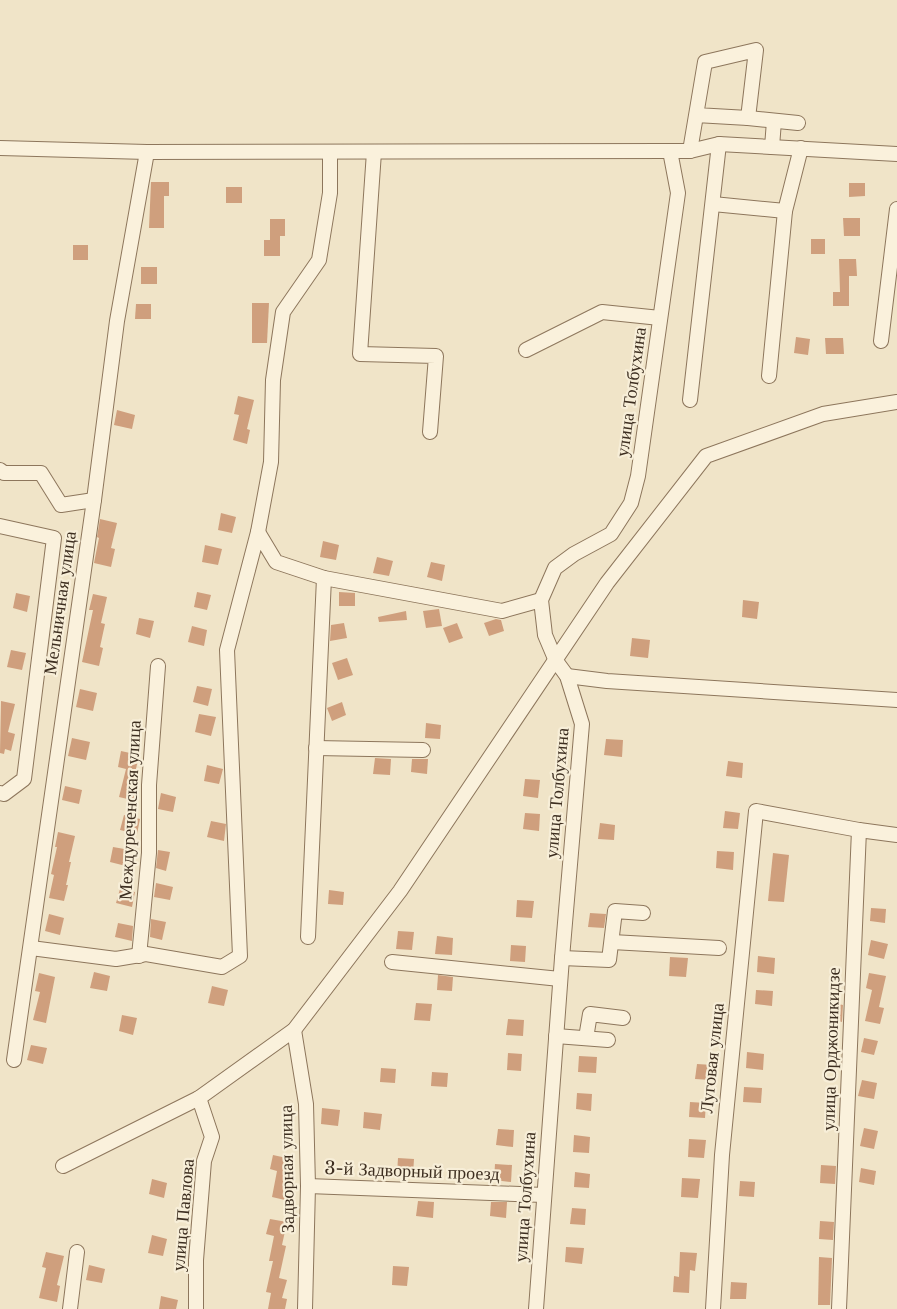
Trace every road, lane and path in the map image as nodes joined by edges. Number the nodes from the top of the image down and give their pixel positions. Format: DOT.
graph roads {
  1 [pos="696,115"];
  2 [pos="748,118"];
  3 [pos="774,120"];
  4 [pos="798,123"];
  5 [pos="719,144"];
  6 [pos="772,147"];
  7 [pos="0,148"];
  8 [pos="801,148"];
  9 [pos="670,151"];
  10 [pos="690,151"];
  11 [pos="147,152"];
  12 [pos="330,152"];
  13 [pos="374,152"];
  14 [pos="897,154"];
  15 [pos="713,204"];
  16 [pos="897,209"];
  17 [pos="785,211"];
  18 [pos="660,318"];
  19 [pos="881,341"];
  20 [pos="526,350"];
  21 [pos="769,376"];
  22 [pos="690,400"];
  23 [pos="897,402"];
  24 [pos="430,432"];
  25 [pos="0,470"];
  26 [pos="94,500"];
  27 [pos="0,526"];
  28 [pos="258,532"];
  29 [pos="324,578"];
  30 [pos="542,600"];
  31 [pos="556,661"];
  32 [pos="158,666"];
  33 [pos="567,676"];
  34 [pos="897,700"];
  35 [pos="316,748"];
  36 [pos="423,750"];
  37 [pos="0,792"];
  38 [pos="859,830"];
  39 [pos="897,835"];
  40 [pos="643,913"];
  41 [pos="308,937"];
  42 [pos="612,942"];
  43 [pos="31,948"];
  44 [pos="719,948"];
  45 [pos="138,956"];
  46 [pos="562,958"];
  47 [pos="392,962"];
  48 [pos="560,980"];
  49 [pos="623,1018"];
  50 [pos="294,1030"];
  51 [pos="556,1036"];
  52 [pos="586,1038"];
  53 [pos="608,1040"];
  54 [pos="14,1060"];
  55 [pos="199,1098"];
  56 [pos="63,1166"];
  57 [pos="308,1186"];
  58 [pos="544,1195"];
  59 [pos="77,1252"];
  60 [pos="70,1309"];
  61 [pos="196,1309"];
  62 [pos="305,1309"];
  63 [pos="536,1309"];
  64 [pos="713,1309"];
  65 [pos="839,1309"];
  1 -- 2 [label="street"];
  1 -- 2 [label="street"];
  1 -- 10 [label="street"];
  2 -- 3 [label="street"];
  3 -- 4 [label="street"];
  3 -- 6 [label="street"];
  5 -- 6 [label="street"];
  5 -- 10 [label="street"];
  5 -- 15 [label="street"];
  6 -- 8 [label="street"];
  7 -- 11 [label="street"];
  8 -- 14 [label="street"];
  8 -- 17 [label="street"];
  9 -- 10 [label="street"];
  9 -- 13 [label="street"];
  9 -- 18 [label="street, улица Толбухина"];
  11 -- 12 [label="street"];
  11 -- 26 [label="street, Мельничная улица"];
  12 -- 13 [label="street"];
  12 -- 28 [label="street"];
  13 -- 24 [label="street"];
  15 -- 17 [label="street"];
  15 -- 22 [label="street"];
  16 -- 19 [label="street"];
  17 -- 21 [label="street"];
  18 -- 20 [label="street"];
  18 -- 30 [label="street, улица Толбухина"];
  23 -- 31 [label="street"];
  25 -- 26 [label="street"];
  26 -- 43 [label="street, Мельничная улица"];
  27 -- 37 [label="street"];
  28 -- 29 [label="street"];
  28 -- 45 [label="street"];
  29 -- 30 [label="street"];
  29 -- 35 [label="street"];
  30 -- 31 [label="street, улица Толбухина"];
  31 -- 33 [label="street, улица Толбухина"];
  31 -- 50 [label="street"];
  32 -- 45 [label="street, Междуреченская улица"];
  33 -- 34 [label="street"];
  33 -- 46 [label="street, улица Толбухина"];
  35 -- 36 [label="street"];
  35 -- 41 [label="street"];
  38 -- 39 [label="street"];
  38 -- 64 [label="street, Луговая улица"];
  38 -- 65 [label="street, улица Орджоникидзе"];
  40 -- 42 [label="street"];
  42 -- 44 [label="street"];
  42 -- 46 [label="street"];
  43 -- 45 [label="street"];
  43 -- 54 [label="street, Мельничная улица"];
  46 -- 48 [label="street, улица Толбухина"];
  47 -- 48 [label="street"];
  48 -- 51 [label="street, улица Толбухина"];
  49 -- 52 [label="street"];
  50 -- 55 [label="street"];
  50 -- 57 [label="street, Задворная улица"];
  51 -- 52 [label="street"];
  51 -- 58 [label="street, улица Толбухина"];
  52 -- 53 [label="street"];
  55 -- 56 [label="street"];
  55 -- 61 [label="street, улица Павлова"];
  57 -- 58 [label="street, 3-й Задворный проезд"];
  57 -- 62 [label="street, Задворная улица"];
  58 -- 63 [label="street, улица Толбухина"];
  59 -- 60 [label="street"];
}
